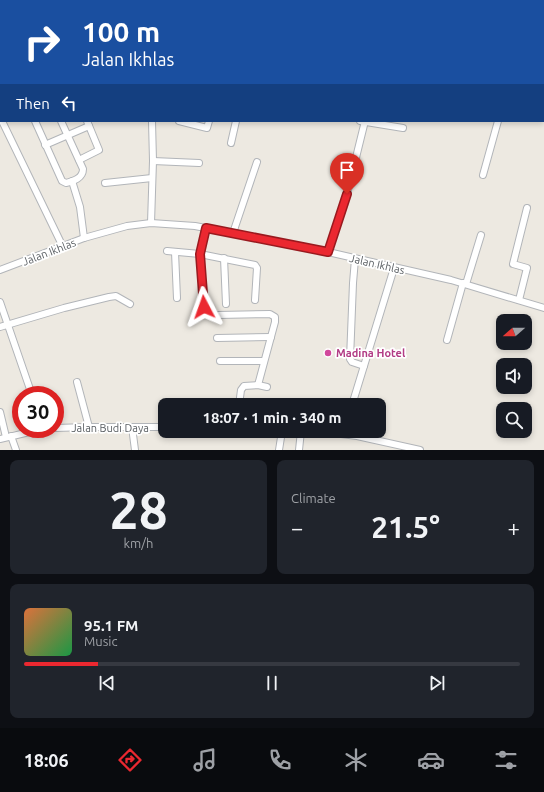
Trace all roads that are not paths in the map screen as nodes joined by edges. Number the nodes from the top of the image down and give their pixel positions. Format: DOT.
graph roads {
  1 [pos="3,122"];
  2 [pos="35,122"];
  3 [pos="61,122"];
  4 [pos="152,122"];
  5 [pos="183,122"];
  6 [pos="209,122"];
  7 [pos="236,122"];
  8 [pos="363,122"];
  9 [pos="369,122"];
  10 [pos="498,122"];
  11 [pos="88,123"];
  12 [pos="403,128"];
  13 [pos="68,136"];
  14 [pos="231,143"];
  15 [pos="46,145"];
  16 [pos="79,160"];
  17 [pos="153,161"];
  18 [pos="257,162"];
  19 [pos="199,163"];
  20 [pos="483,175"];
  21 [pos="152,178"];
  22 [pos="72,181"];
  23 [pos="105,183"];
  24 [pos="527,208"];
  25 [pos="151,223"];
  26 [pos="206,228"];
  27 [pos="233,233"];
  28 [pos="481,235"];
  29 [pos="84,238"];
  30 [pos="63,247"];
  31 [pos="167,251"];
  32 [pos="175,252"];
  33 [pos="328,252"];
  34 [pos="200,254"];
  35 [pos="224,258"];
  36 [pos="355,259"];
  37 [pos="394,268"];
  38 [pos="0,270"];
  39 [pos="464,284"];
  40 [pos="177,298"];
  41 [pos="255,300"];
  42 [pos="518,300"];
  43 [pos="0,302"];
  44 [pos="130,304"];
  45 [pos="226,304"];
  46 [pos="204,307"];
  47 [pos="544,308"];
  48 [pos="218,315"];
  49 [pos="8,325"];
  50 [pos="0,327"];
  51 [pos="271,337"];
  52 [pos="217,338"];
  53 [pos="447,340"];
  54 [pos="220,361"];
  55 [pos="264,361"];
  56 [pos="364,366"];
  57 [pos="77,382"];
  58 [pos="258,385"];
  59 [pos="29,386"];
  60 [pos="267,387"];
  61 [pos="240,398"];
  62 [pos="354,398"];
  63 [pos="0,412"];
  64 [pos="89,427"];
  65 [pos="132,427"];
  66 [pos="158,427"];
  67 [pos="64,428"];
  68 [pos="6,437"];
  69 [pos="280,438"];
  70 [pos="300,438"];
  71 [pos="364,438"];
  72 [pos="398,448"];
  73 [pos="16,450"];
  74 [pos="135,450"];
  75 [pos="279,450"];
  76 [pos="299,450"];
  77 [pos="420,450"];
  1 -- 30 [label="street"];
  2 -- 15 [label="street"];
  3 -- 13 [label="street"];
  4 -- 17 [label="street"];
  5 -- 6 [label="street"];
  7 -- 14 [label="street"];
  8 -- 33 [label="street"];
  9 -- 12 [label="street"];
  10 -- 20 [label="street"];
  11 -- 13 [label="street"];
  11 -- 16 [label="street"];
  13 -- 15 [label="street"];
  13 -- 16 [label="street"];
  15 -- 22 [label="street"];
  16 -- 22 [label="street"];
  17 -- 19 [label="street"];
  17 -- 21 [label="street"];
  18 -- 27 [label="street"];
  21 -- 23 [label="street"];
  21 -- 25 [label="street"];
  22 -- 29 [label="street"];
  24 -- 42 [label="street"];
  25 -- 26 [label="street, Jalan Ikhlas"];
  25 -- 29 [label="street, Jalan Ikhlas"];
  26 -- 27 [label="street, Jalan Ikhlas"];
  26 -- 34 [label="street"];
  27 -- 33 [label="street, Jalan Ikhlas"];
  28 -- 39 [label="street"];
  29 -- 30 [label="street, Jalan Ikhlas"];
  30 -- 38 [label="street, Jalan Ikhlas"];
  31 -- 32 [label="street"];
  32 -- 34 [label="street"];
  32 -- 40 [label="street"];
  33 -- 36 [label="street, Jalan Ikhlas"];
  34 -- 35 [label="street"];
  34 -- 46 [label="street"];
  35 -- 41 [label="street"];
  35 -- 45 [label="street"];
  36 -- 37 [label="street, Jalan Ikhlas"];
  36 -- 56 [label="street"];
  37 -- 39 [label="street, Jalan Ikhlas"];
  37 -- 56 [label="street"];
  39 -- 42 [label="street, Jalan Ikhlas"];
  39 -- 53 [label="street"];
  42 -- 47 [label="street, Jalan Ikhlas"];
  43 -- 49 [label="street"];
  44 -- 49 [label="street"];
  48 -- 51 [label="street"];
  49 -- 50 [label="street"];
  49 -- 59 [label="street"];
  51 -- 52 [label="street"];
  51 -- 55 [label="street"];
  54 -- 55 [label="street"];
  55 -- 58 [label="street"];
  56 -- 62 [label="street"];
  57 -- 64 [label="street"];
  58 -- 60 [label="street"];
  58 -- 61 [label="street"];
  63 -- 68 [label="street"];
  64 -- 65 [label="street, Jalan Budi Daya"];
  64 -- 67 [label="street, Jalan Budi Daya"];
  65 -- 66 [label="street, Jalan Budi Daya"];
  65 -- 74 [label="street"];
  68 -- 73 [label="street"];
  69 -- 75 [label="street"];
  70 -- 76 [label="street"];
  71 -- 72 [label="street"];
  72 -- 77 [label="street"];
}
